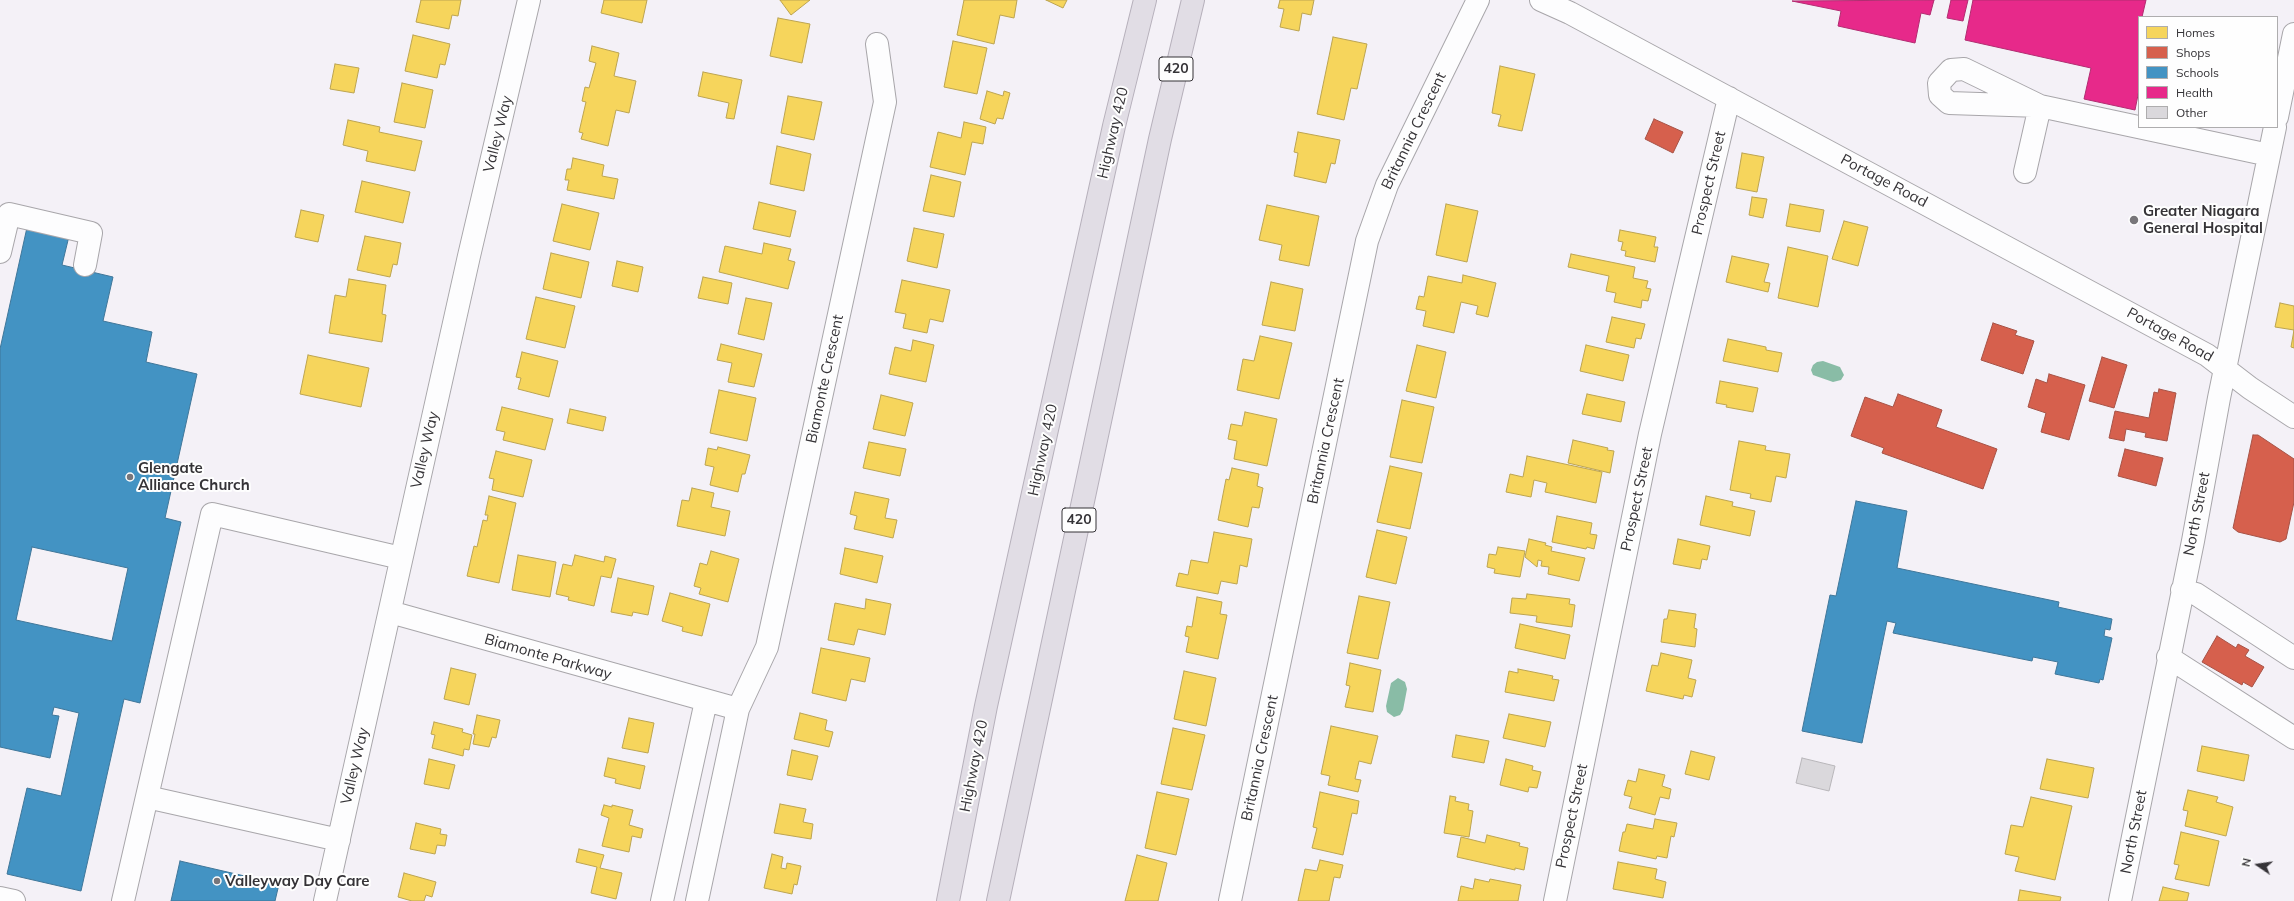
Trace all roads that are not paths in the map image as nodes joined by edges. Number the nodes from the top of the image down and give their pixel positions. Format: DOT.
graph roads {
  1 [pos="529,0"];
  2 [pos="1145,0"];
  3 [pos="1193,0"];
  4 [pos="1478,0"];
  5 [pos="1541,0"];
  6 [pos="1572,6"];
  7 [pos="2294,34"];
  8 [pos="877,44"];
  9 [pos="1729,98"];
  10 [pos="2278,112"];
  11 [pos="2138,127"];
  12 [pos="2143,128"];
  13 [pos="2275,128"];
  14 [pos="2269,155"];
  15 [pos="2026,172"];
  16 [pos="0,252"];
  17 [pos="84,265"];
  18 [pos="2225,367"];
  19 [pos="2294,417"];
  20 [pos="401,558"];
  21 [pos="2182,590"];
  22 [pos="390,612"];
  23 [pos="2168,657"];
  24 [pos="2294,658"];
  25 [pos="706,701"];
  26 [pos="738,709"];
  27 [pos="2294,738"];
  28 [pos="147,797"];
  29 [pos="339,840"];
  30 [pos="0,898"];
  31 [pos="14,901"];
  32 [pos="123,901"];
  33 [pos="325,901"];
  34 [pos="662,901"];
  35 [pos="697,901"];
  36 [pos="948,901"];
  37 [pos="998,901"];
  38 [pos="1230,901"];
  39 [pos="1555,901"];
  40 [pos="2120,901"];
  1 -- 20 [label="street, Valley Way"];
  2 -- 36 [label="highway, Highway 420"];
  3 -- 37 [label="highway, 420"];
  4 -- 38 [label="street, Britannia Crescent"];
  5 -- 6 [label="street, Portage Road"];
  6 -- 9 [label="street, Portage Road"];
  7 -- 10 [label="street"];
  8 -- 26 [label="street, Biamonte Crescent"];
  9 -- 18 [label="street, Portage Road"];
  9 -- 39 [label="street, Prospect Street"];
  11 -- 15 [label="street"];
  12 -- 14 [label="street"];
  13 -- 14 [label="street, North Street"];
  14 -- 18 [label="street, North Street"];
  16 -- 17 [label="street"];
  18 -- 19 [label="street, Portage Road"];
  18 -- 21 [label="street, North Street"];
  20 -- 22 [label="street, Valley Way"];
  20 -- 28 [label="street"];
  21 -- 23 [label="street, North Street"];
  21 -- 24 [label="street"];
  22 -- 25 [label="street, Biamonte Parkway"];
  22 -- 29 [label="street, Valley Way"];
  23 -- 27 [label="street"];
  23 -- 40 [label="street, North Street"];
  25 -- 26 [label="street, Biamonte Parkway"];
  25 -- 34 [label="street"];
  26 -- 35 [label="street"];
  28 -- 29 [label="street"];
  28 -- 32 [label="street"];
  29 -- 33 [label="street, Valley Way"];
  30 -- 31 [label="street"];
}
